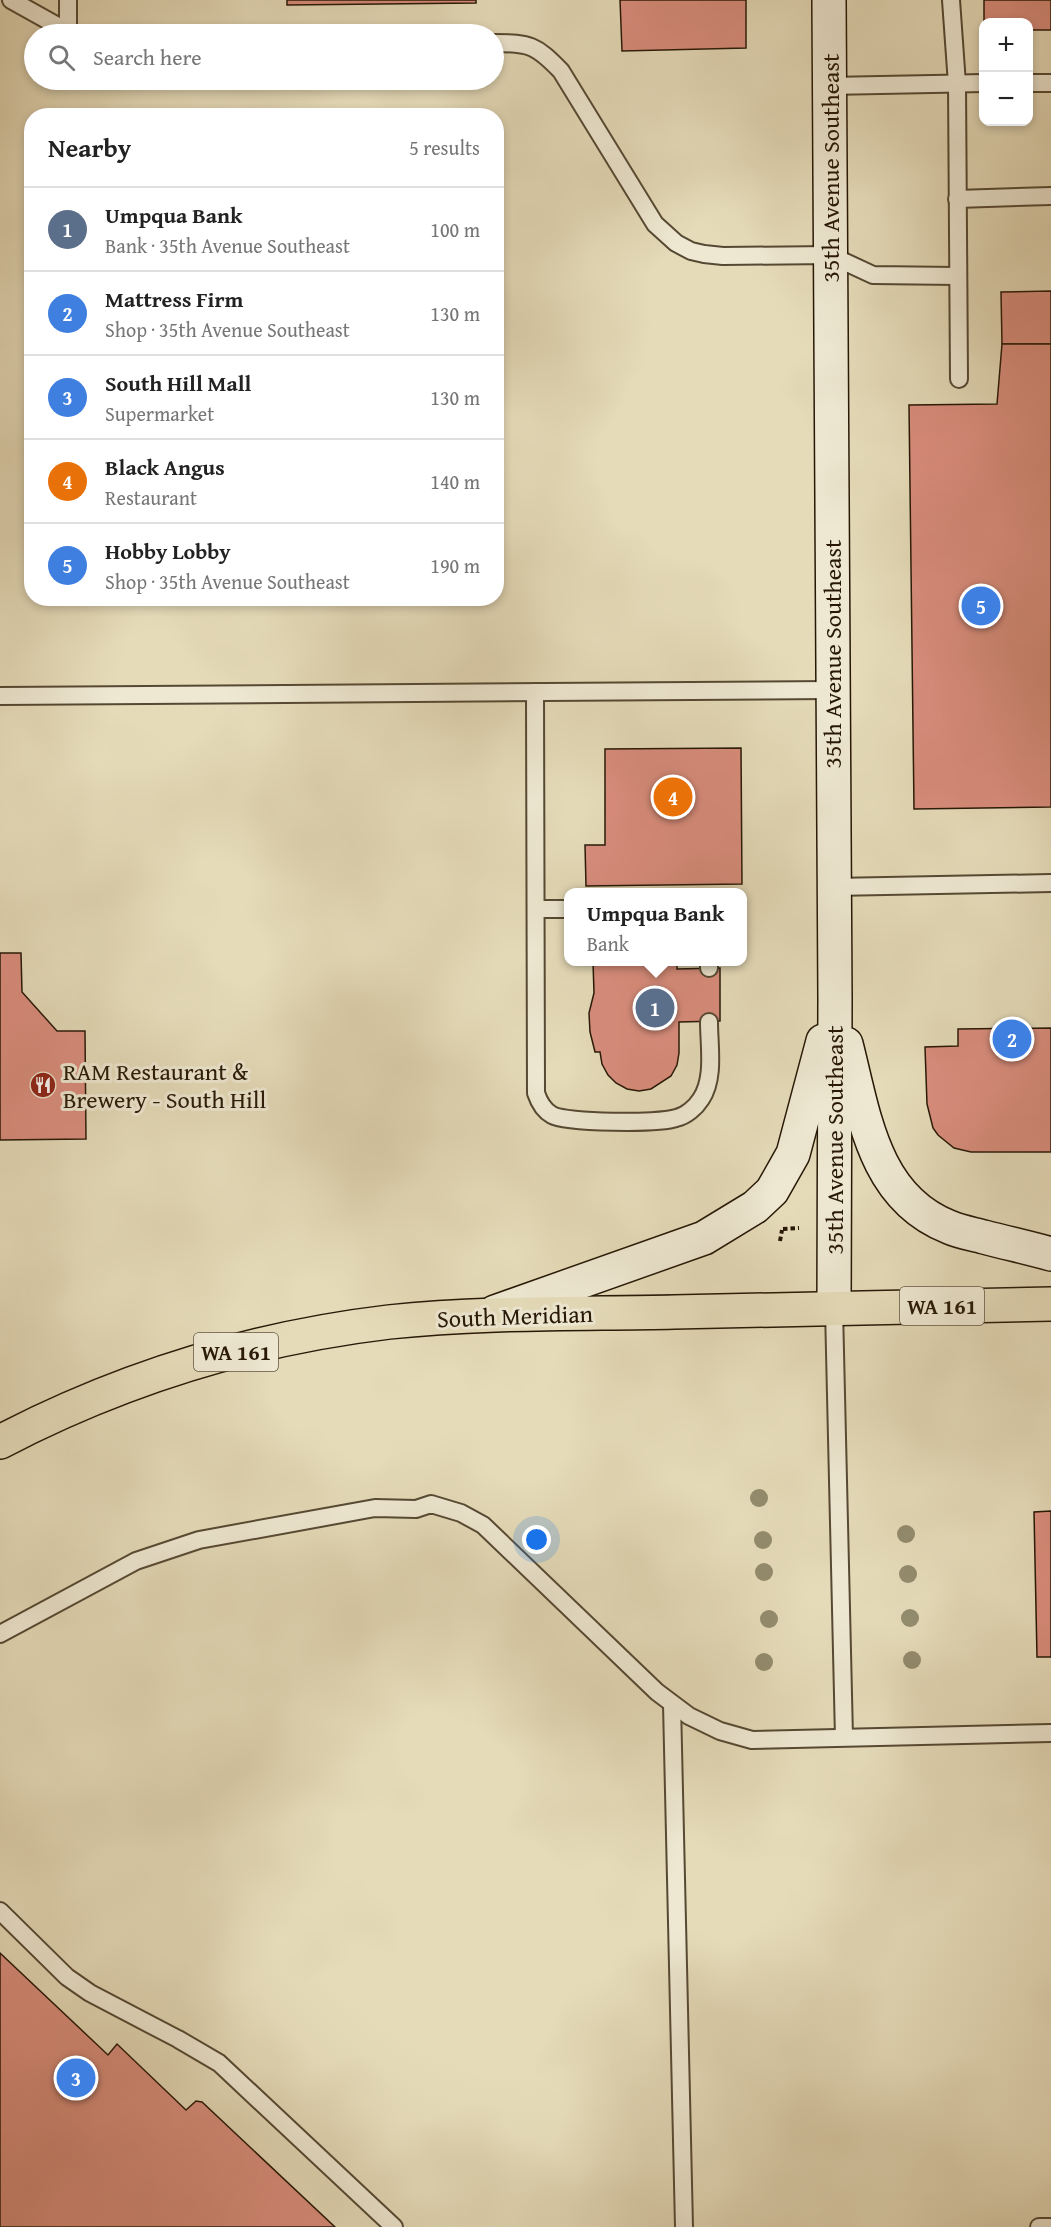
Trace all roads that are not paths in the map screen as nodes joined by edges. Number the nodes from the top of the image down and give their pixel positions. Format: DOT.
graph roads {
  1 [pos="11,0"];
  2 [pos="68,0"];
  3 [pos="829,0"];
  4 [pos="951,0"];
  5 [pos="53,24"];
  6 [pos="69,24"];
  7 [pos="504,43"];
  8 [pos="979,83"];
  9 [pos="1033,83"];
  10 [pos="1051,83"];
  11 [pos="957,84"];
  12 [pos="829,86"];
  13 [pos="1051,196"];
  14 [pos="957,199"];
  15 [pos="831,255"];
  16 [pos="957,276"];
  17 [pos="959,380"];
  18 [pos="832,690"];
  19 [pos="535,692"];
  20 [pos="0,696"];
  21 [pos="1051,883"];
  22 [pos="833,887"];
  23 [pos="536,909"];
  24 [pos="564,909"];
  25 [pos="835,999"];
  26 [pos="709,1022"];
  27 [pos="1051,1254"];
  28 [pos="1051,1304"];
  29 [pos="834,1309"];
  30 [pos="486,1316"];
  31 [pos="0,1442"];
  32 [pos="0,1634"];
  33 [pos="672,1704"];
  34 [pos="1051,1733"];
  35 [pos="844,1737"];
  36 [pos="0,1911"];
  37 [pos="394,2227"];
  38 [pos="684,2227"];
  39 [pos="1040,2227"];
  40 [pos="1051,2227"];
  1 -- 5 [label="lane"];
  2 -- 6 [label="lane"];
  3 -- 12 [label="street, 35th Avenue Southeast"];
  4 -- 11 [label="lane"];
  7 -- 15 [label="lane"];
  8 -- 11 [label="lane"];
  9 -- 10 [label="lane"];
  11 -- 12 [label="lane"];
  11 -- 14 [label="lane"];
  12 -- 15 [label="street, 35th Avenue Southeast"];
  13 -- 14 [label="lane"];
  14 -- 16 [label="lane"];
  15 -- 16 [label="lane"];
  15 -- 18 [label="street, 35th Avenue Southeast"];
  16 -- 17 [label="lane"];
  18 -- 19 [label="lane"];
  18 -- 22 [label="street, 35th Avenue Southeast"];
  19 -- 20 [label="lane"];
  19 -- 23 [label="lane"];
  21 -- 22 [label="lane"];
  22 -- 25 [label="street, 35th Avenue Southeast"];
  23 -- 24 [label="lane"];
  23 -- 26 [label="lane"];
  25 -- 27 [label="street"];
  25 -- 29 [label="street, 35th Avenue Southeast"];
  25 -- 30 [label="street"];
  28 -- 29 [label="main road, South Meridian / WA 161"];
  29 -- 30 [label="main road, South Meridian / WA 161"];
  29 -- 35 [label="lane"];
  30 -- 31 [label="main road, South Meridian / WA 161"];
  32 -- 33 [label="lane"];
  33 -- 35 [label="lane"];
  33 -- 38 [label="lane"];
  34 -- 35 [label="lane"];
  36 -- 37 [label="lane"];
  39 -- 40 [label="lane"];
}
